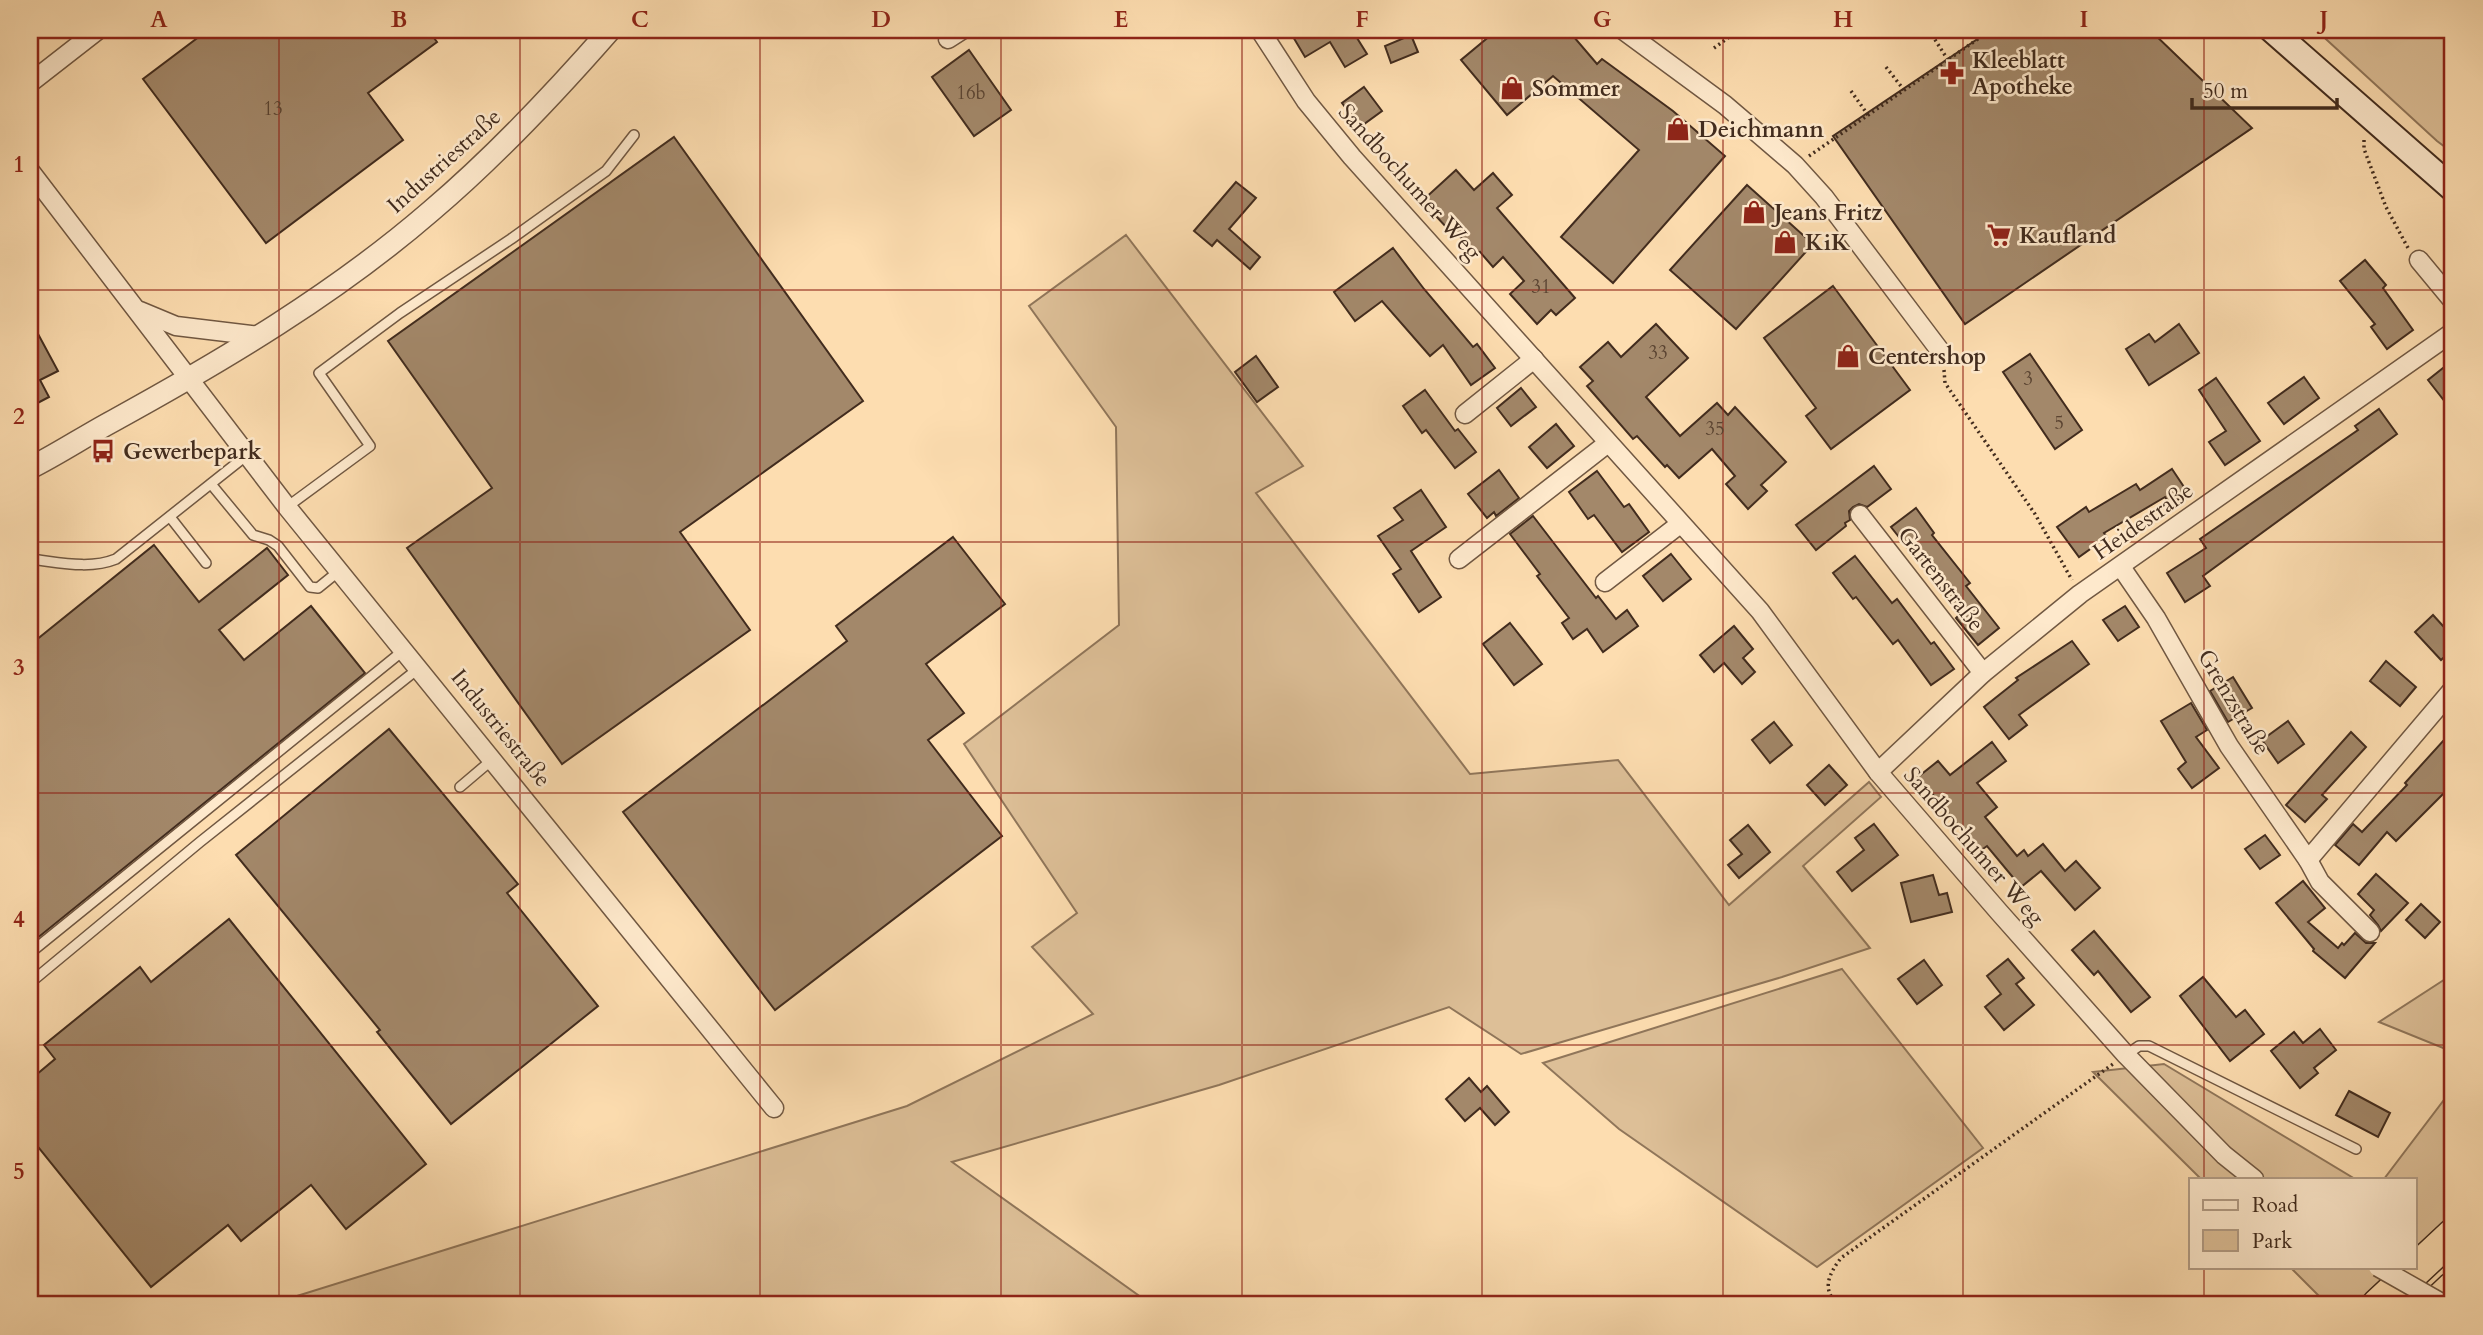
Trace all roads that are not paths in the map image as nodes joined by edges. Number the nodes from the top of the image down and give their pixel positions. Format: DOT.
graph roads {
  1 [pos="98,30"];
  2 [pos="610,30"];
  3 [pos="1260,30"];
  4 [pos="1623,30"];
  5 [pos="2272,30"];
  6 [pos="30,83"];
  7 [pos="634,135"];
  8 [pos="30,171"];
  9 [pos="2453,189"];
  10 [pos="2419,260"];
  11 [pos="2453,301"];
  12 [pos="136,309"];
  13 [pos="2453,332"];
  14 [pos="259,336"];
  15 [pos="1941,352"];
  16 [pos="1534,359"];
  17 [pos="189,379"];
  18 [pos="1465,414"];
  19 [pos="1608,443"];
  20 [pos="247,455"];
  21 [pos="30,468"];
  22 [pos="211,484"];
  23 [pos="287,506"];
  24 [pos="1860,514"];
  25 [pos="170,517"];
  26 [pos="1680,524"];
  27 [pos="30,559"];
  28 [pos="1459,559"];
  29 [pos="206,563"];
  30 [pos="2121,567"];
  31 [pos="339,571"];
  32 [pos="1605,582"];
  33 [pos="404,650"];
  34 [pos="419,668"];
  35 [pos="1983,673"];
  36 [pos="2453,689"];
  37 [pos="494,759"];
  38 [pos="1878,772"];
  39 [pos="460,787"];
  40 [pos="2308,860"];
  41 [pos="2370,932"];
  42 [pos="30,953"];
  43 [pos="30,983"];
  44 [pos="2126,1055"];
  45 [pos="774,1108"];
  46 [pos="2356,1149"];
  47 [pos="2254,1178"];
  48 [pos="2453,1235"];
  49 [pos="2380,1268"];
  50 [pos="2453,1287"];
  51 [pos="2453,1300"];
  52 [pos="2378,1305"];
  53 [pos="2435,1305"];
  54 [pos="2444,1305"];
  1 -- 6 [label="street"];
  2 -- 14 [label="street, Industriestraße"];
  3 -- 16 [label="street, Sandbochumer Weg"];
  4 -- 15 [label="street"];
  5 -- 9 [label="main road"];
  7 -- 23 [label="lane"];
  8 -- 12 [label="street"];
  10 -- 11 [label="street"];
  12 -- 14 [label="street"];
  12 -- 17 [label="street"];
  13 -- 30 [label="street, Heidestraße"];
  14 -- 17 [label="street, Industriestraße"];
  16 -- 18 [label="street"];
  16 -- 19 [label="street, Sandbochumer Weg"];
  17 -- 20 [label="street, Industriestraße"];
  17 -- 21 [label="street, Industriestraße"];
  19 -- 26 [label="street, Sandbochumer Weg"];
  19 -- 28 [label="street"];
  20 -- 22 [label="lane"];
  20 -- 23 [label="street, Industriestraße"];
  22 -- 25 [label="lane"];
  22 -- 31 [label="lane"];
  23 -- 31 [label="street, Industriestraße"];
  24 -- 35 [label="street, Gartenstraße"];
  25 -- 27 [label="lane"];
  25 -- 29 [label="lane"];
  26 -- 32 [label="street"];
  26 -- 38 [label="street, Sandbochumer Weg"];
  30 -- 35 [label="street, Heidestraße"];
  30 -- 40 [label="street, Grenzstraße"];
  31 -- 33 [label="street, Industriestraße"];
  33 -- 34 [label="street, Industriestraße"];
  33 -- 42 [label="lane"];
  34 -- 37 [label="street, Industriestraße"];
  34 -- 43 [label="lane"];
  35 -- 38 [label="street, Heidestraße"];
  36 -- 40 [label="street"];
  37 -- 39 [label="lane"];
  37 -- 45 [label="street, Industriestraße"];
  38 -- 44 [label="street, Sandbochumer Weg"];
  40 -- 41 [label="street, Grenzstraße"];
  44 -- 46 [label="lane"];
  44 -- 47 [label="street, Sandbochumer Weg"];
  48 -- 52 [label="highway"];
  49 -- 54 [label="street, bridge"];
  50 -- 53 [label="highway"];
  51 -- 54 [label="highway"];
}
